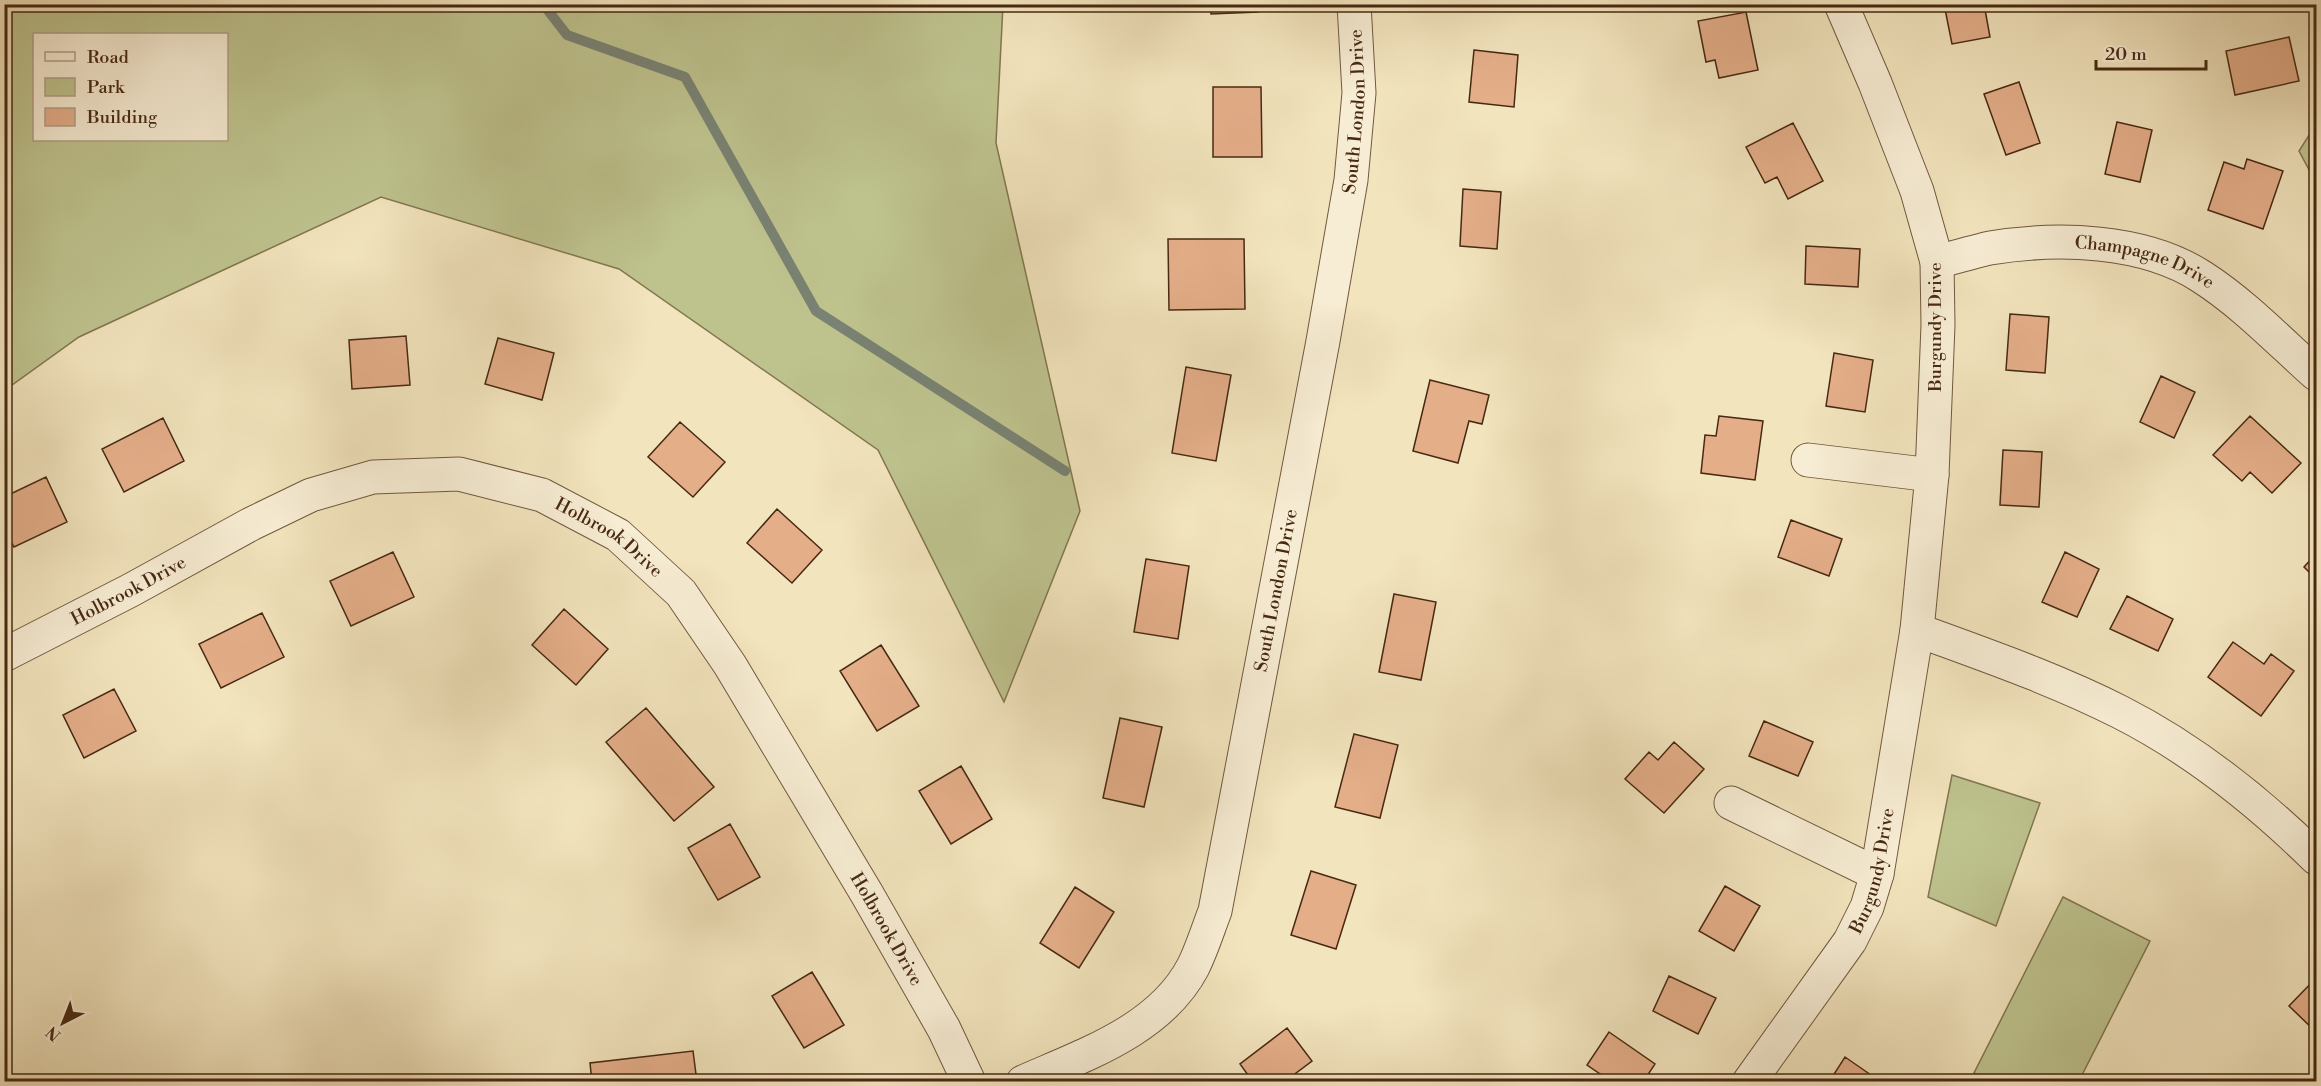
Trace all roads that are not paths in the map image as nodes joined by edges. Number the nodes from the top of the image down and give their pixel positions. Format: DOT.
graph roads {
  1 [pos="1354,4"];
  2 [pos="1841,4"];
  3 [pos="1937,262"];
  4 [pos="2316,374"];
  5 [pos="1808,460"];
  6 [pos="1932,475"];
  7 [pos="1917,630"];
  8 [pos="4,655"];
  9 [pos="1731,803"];
  10 [pos="2316,858"];
  11 [pos="1877,874"];
  12 [pos="969,1082"];
  13 [pos="1023,1082"];
  14 [pos="1749,1082"];
  1 -- 13 [label="street, South London Drive"];
  2 -- 3 [label="street, Burgundy Drive"];
  3 -- 4 [label="street, Champagne Drive"];
  3 -- 6 [label="street, Burgundy Drive"];
  5 -- 6 [label="street"];
  6 -- 7 [label="street, Burgundy Drive"];
  7 -- 10 [label="street"];
  7 -- 11 [label="street, Burgundy Drive"];
  8 -- 12 [label="street, Holbrook Drive"];
  9 -- 11 [label="street"];
  11 -- 14 [label="street, Burgundy Drive"];
}
